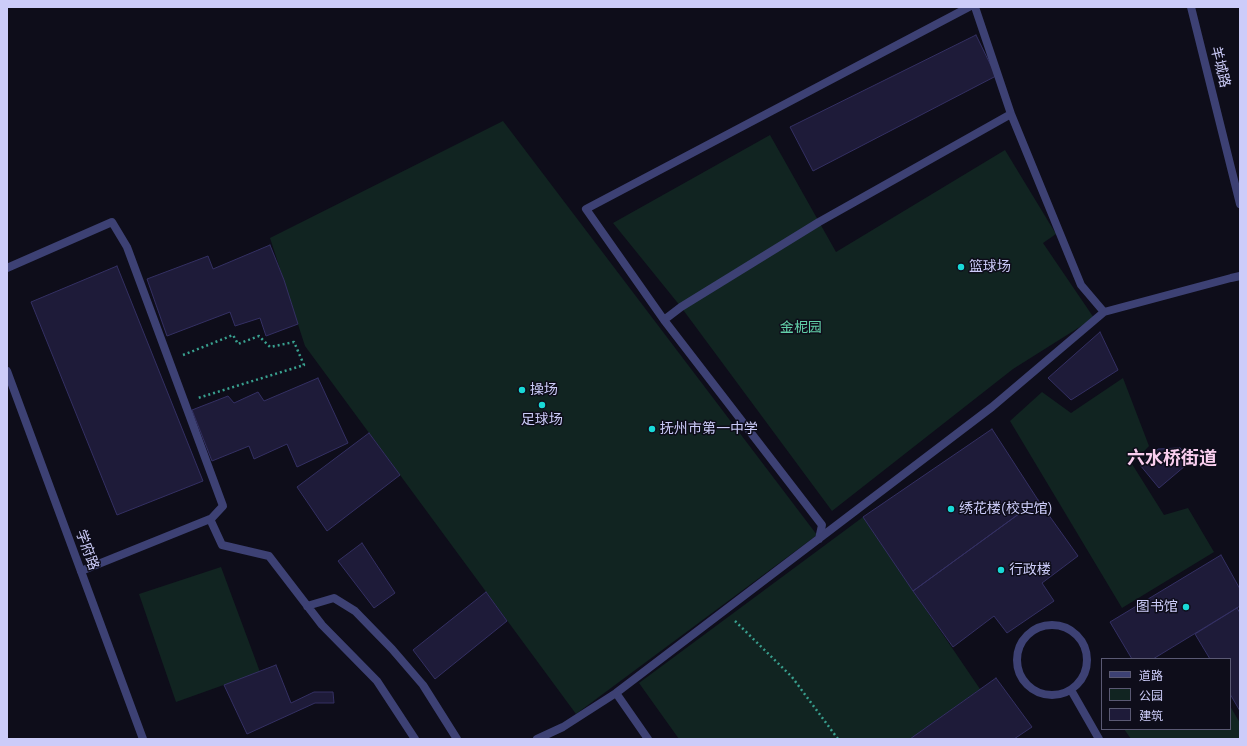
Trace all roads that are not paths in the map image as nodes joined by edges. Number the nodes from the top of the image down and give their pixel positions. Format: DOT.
graph roads {
  1 [pos="970,7"];
  2 [pos="975,7"];
  3 [pos="1191,7"];
  4 [pos="1011,114"];
  5 [pos="1238,188"];
  6 [pos="1240,204"];
  7 [pos="7,268"];
  8 [pos="1240,276"];
  9 [pos="1104,312"];
  10 [pos="664,320"];
  11 [pos="7,371"];
  12 [pos="210,520"];
  13 [pos="819,539"];
  14 [pos="81,571"];
  15 [pos="308,606"];
  16 [pos="1072,690"];
  17 [pos="616,693"];
  18 [pos="143,739"];
  19 [pos="415,739"];
  20 [pos="458,739"];
  21 [pos="537,739"];
  22 [pos="648,739"];
  23 [pos="1099,739"];
  1 -- 10 [label="street"];
  2 -- 4 [label="street"];
  3 -- 5 [label="street, 羊城路"];
  4 -- 9 [label="street"];
  4 -- 10 [label="street"];
  5 -- 6 [label="street, 羊城路"];
  7 -- 12 [label="street"];
  8 -- 9 [label="street"];
  9 -- 13 [label="street"];
  10 -- 13 [label="street"];
  11 -- 14 [label="street, 学府路"];
  12 -- 14 [label="street"];
  12 -- 15 [label="street"];
  13 -- 17 [label="street"];
  14 -- 18 [label="street, 学府路"];
  15 -- 19 [label="street"];
  15 -- 20 [label="street"];
  16 -- 16 [label="street"];
  16 -- 23 [label="street"];
  17 -- 21 [label="street"];
  17 -- 22 [label="street"];
}
